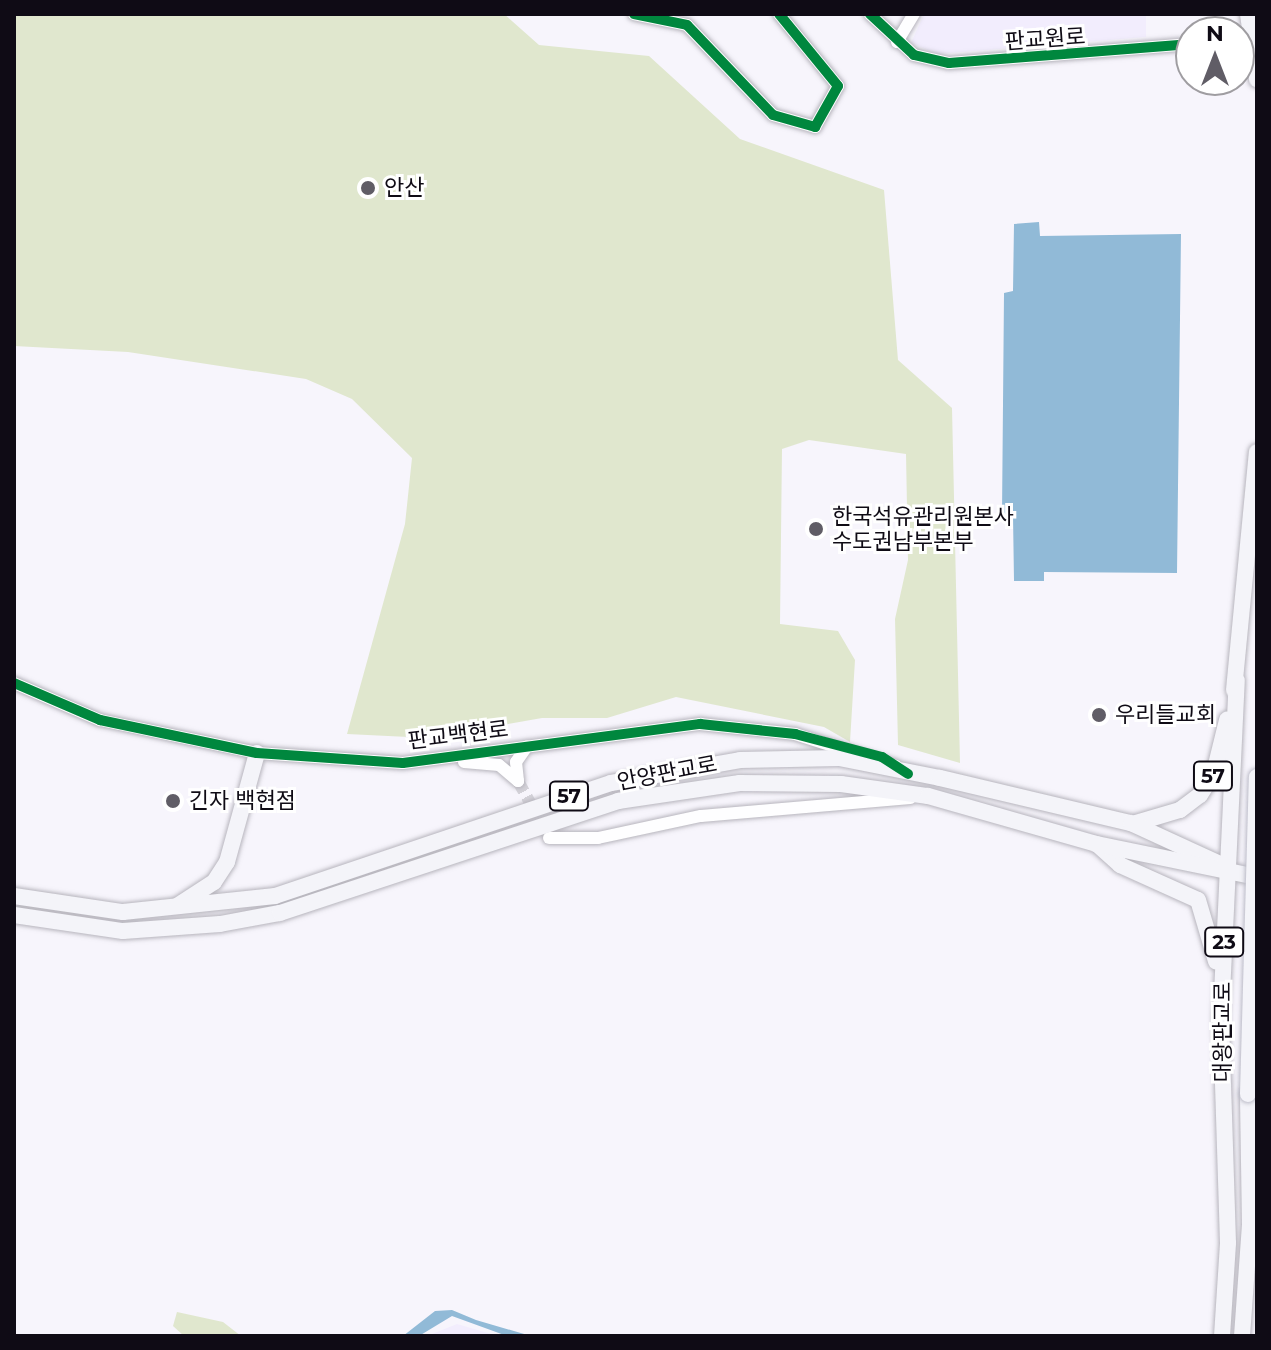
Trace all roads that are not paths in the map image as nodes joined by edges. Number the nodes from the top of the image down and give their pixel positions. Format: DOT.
graph roads {
  1 [pos="634,14"];
  2 [pos="779,14"];
  3 [pos="870,14"];
  4 [pos="914,14"];
  5 [pos="897,42"];
  6 [pos="1175,45"];
  7 [pos="1257,452"];
  8 [pos="1237,680"];
  9 [pos="14,683"];
  10 [pos="527,746"];
  11 [pos="257,753"];
  12 [pos="441,760"];
  13 [pos="908,774"];
  14 [pos="1257,777"];
  15 [pos="928,796"];
  16 [pos="1131,823"];
  17 [pos="549,838"];
  18 [pos="1096,844"];
  19 [pos="1226,868"];
  20 [pos="1257,877"];
  21 [pos="14,896"];
  22 [pos="168,911"];
  23 [pos="14,915"];
  24 [pos="1221,1015"];
  25 [pos="1222,1336"];
  26 [pos="1242,1336"];
  1 -- 2 [label="street"];
  3 -- 5 [label="street, 판교원로"];
  4 -- 5 [label="street"];
  5 -- 6 [label="street, 판교원로"];
  7 -- 8 [label="main road, 57"];
  8 -- 16 [label="main road, 57"];
  8 -- 19 [label="main road, 대왕판교로"];
  9 -- 11 [label="street, 판교백현로"];
  10 -- 12 [label="street, 판교백현로"];
  10 -- 12 [label="street"];
  10 -- 13 [label="street, 판교백현로"];
  11 -- 12 [label="street, 판교백현로"];
  11 -- 22 [label="main road"];
  13 -- 16 [label="main road, 안양판교로 / 57"];
  13 -- 22 [label="main road, 안양판교로 / 57"];
  14 -- 26 [label="main road, 대왕판교로 / 23, bridge"];
  15 -- 17 [label="street"];
  15 -- 18 [label="main road, 안양판교로 / 57"];
  15 -- 23 [label="main road, 안양판교로 / 57"];
  16 -- 19 [label="main road, 안양판교로 / 57"];
  18 -- 19 [label="main road, 안양판교로 / 57"];
  18 -- 24 [label="main road"];
  19 -- 20 [label="main road, 안양판교로 / 57"];
  19 -- 24 [label="main road, 대왕판교로 / 23"];
  21 -- 22 [label="main road, 안양판교로 / 57"];
  24 -- 25 [label="main road, 대왕판교로"];
}
